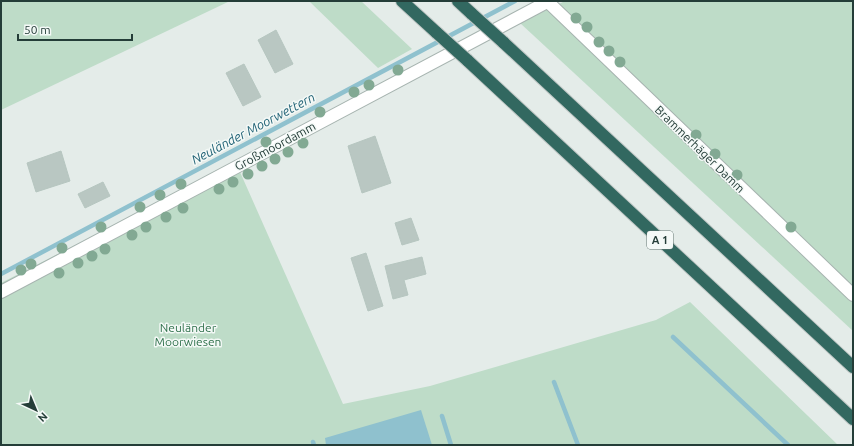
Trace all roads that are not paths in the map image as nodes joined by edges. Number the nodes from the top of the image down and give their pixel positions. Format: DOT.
graph roads {
  1 [pos="402,1"];
  2 [pos="458,1"];
  3 [pos="548,1"];
  4 [pos="1,292"];
  5 [pos="853,295"];
  6 [pos="853,367"];
  7 [pos="853,419"];
  1 -- 7 [label="highway, A 1, bridge"];
  2 -- 6 [label="highway, bridge"];
  3 -- 4 [label="street, Großmoordamm"];
  3 -- 5 [label="street, Brammerhäger Damm"];
}
